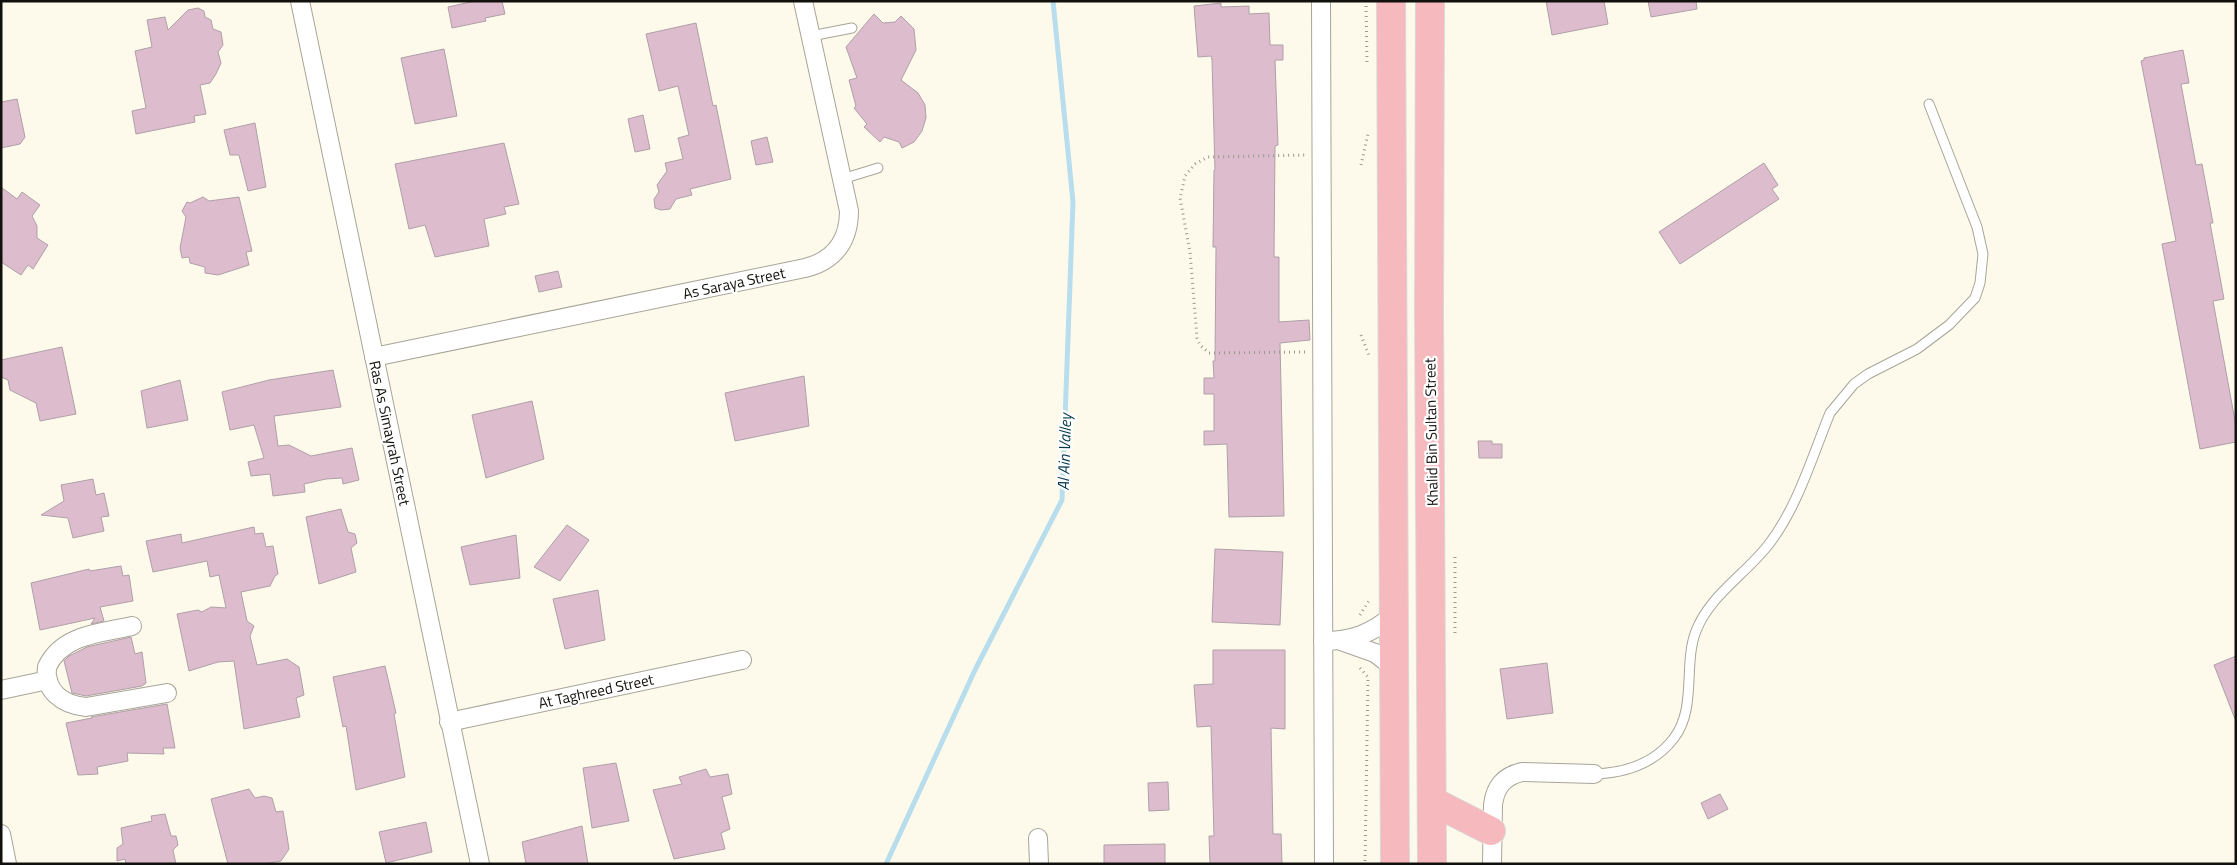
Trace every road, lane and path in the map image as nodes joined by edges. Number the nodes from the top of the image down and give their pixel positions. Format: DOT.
graph roads {
  1 [pos="300,1"];
  2 [pos="803,1"];
  3 [pos="1322,1"];
  4 [pos="1366,1"];
  5 [pos="1391,1"];
  6 [pos="1430,1"];
  7 [pos="852,28"];
  8 [pos="811,36"];
  9 [pos="1367,71"];
  10 [pos="1929,104"];
  11 [pos="1368,131"];
  12 [pos="1322,155"];
  13 [pos="1361,165"];
  14 [pos="878,168"];
  15 [pos="842,179"];
  16 [pos="1323,352"];
  17 [pos="374,357"];
  18 [pos="1392,615"];
  19 [pos="132,626"];
  20 [pos="1332,641"];
  21 [pos="742,660"];
  22 [pos="1393,667"];
  23 [pos="1360,668"];
  24 [pos="48,680"];
  25 [pos="1,690"];
  26 [pos="167,693"];
  27 [pos="449,722"];
  28 [pos="1594,774"];
  29 [pos="1432,801"];
  30 [pos="1491,832"];
  31 [pos="1,834"];
  32 [pos="1038,838"];
  33 [pos="7,864"];
  34 [pos="480,864"];
  35 [pos="1039,864"];
  36 [pos="1324,864"];
  37 [pos="1365,864"];
  38 [pos="1395,864"];
  39 [pos="1432,864"];
  40 [pos="1492,864"];
  1 -- 17 [label="street, Ras As Simayrah Street"];
  2 -- 8 [label="street, As Saraya Street"];
  3 -- 12 [label="street"];
  4 -- 9 [label="path"];
  5 -- 18 [label="main road"];
  6 -- 29 [label="main road, Khalid Bin Sultan Street"];
  7 -- 8 [label="lane"];
  8 -- 15 [label="street, As Saraya Street"];
  10 -- 28 [label="lane"];
  11 -- 13 [label="path"];
  12 -- 16 [label="street"];
  12 -- 16 [label="path"];
  14 -- 15 [label="lane"];
  15 -- 17 [label="street, As Saraya Street"];
  16 -- 20 [label="street"];
  17 -- 27 [label="street, Ras As Simayrah Street"];
  18 -- 20 [label="street"];
  18 -- 22 [label="main road"];
  19 -- 24 [label="street"];
  20 -- 22 [label="street"];
  20 -- 36 [label="street"];
  21 -- 27 [label="street, At Taghreed Street"];
  22 -- 38 [label="main road"];
  23 -- 37 [label="path"];
  24 -- 25 [label="street"];
  24 -- 26 [label="street"];
  27 -- 34 [label="street, Ras As Simayrah Street"];
  28 -- 30 [label="street"];
  29 -- 30 [label="main road"];
  29 -- 39 [label="main road, Khalid Bin Sultan Street"];
  30 -- 40 [label="street"];
  31 -- 33 [label="street"];
  32 -- 35 [label="street"];
}
